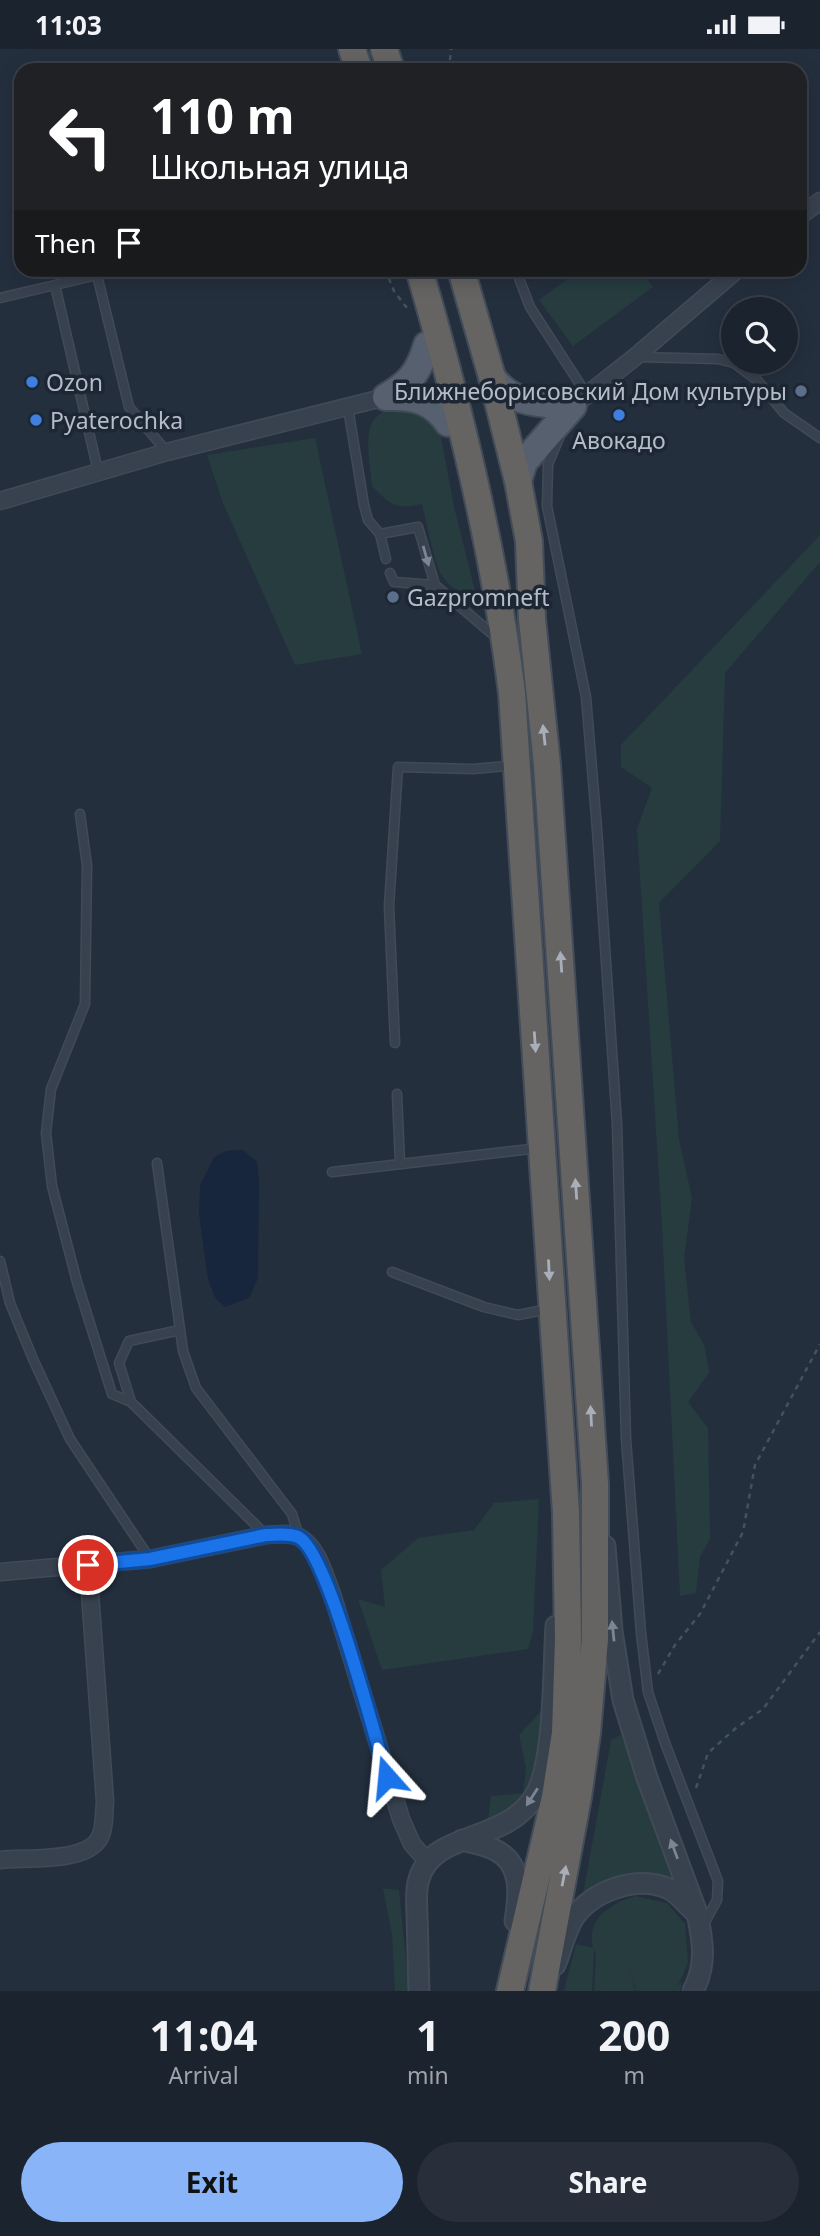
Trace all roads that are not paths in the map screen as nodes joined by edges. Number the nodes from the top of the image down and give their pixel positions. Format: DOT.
graph roads {
  1 [pos="89,277"];
  2 [pos="97,277"];
  3 [pos="409,277"];
  4 [pos="421,277"];
  5 [pos="448,277"];
  6 [pos="463,277"];
  7 [pos="519,277"];
  8 [pos="728,277"];
  9 [pos="55,285"];
  10 [pos="0,298"];
  11 [pos="427,345"];
  12 [pos="635,357"];
  13 [pos="492,377"];
  14 [pos="386,397"];
  15 [pos="580,401"];
  16 [pos="348,408"];
  17 [pos="448,423"];
  18 [pos="820,438"];
  19 [pos="167,452"];
  20 [pos="98,471"];
  21 [pos="518,481"];
  22 [pos="0,501"];
  23 [pos="380,534"];
  24 [pos="386,559"];
  25 [pos="390,573"];
  26 [pos="435,585"];
  27 [pos="532,619"];
  28 [pos="491,633"];
  29 [pos="507,766"];
  30 [pos="80,814"];
  31 [pos="524,877"];
  32 [pos="395,1043"];
  33 [pos="397,1094"];
  34 [pos="542,1147"];
  35 [pos="157,1163"];
  36 [pos="400,1163"];
  37 [pos="332,1172"];
  38 [pos="0,1261"];
  39 [pos="392,1272"];
  40 [pos="552,1309"];
  41 [pos="180,1330"];
  42 [pos="131,1402"];
  43 [pos="595,1484"];
  44 [pos="566,1513"];
  45 [pos="266,1535"];
  46 [pos="299,1537"];
  47 [pos="150,1559"];
  48 [pos="88,1565"];
  49 [pos="0,1572"];
  50 [pos="463,1840"];
  51 [pos="0,1860"];
  52 [pos="428,1862"];
  53 [pos="699,1922"];
  54 [pos="419,1991"];
  55 [pos="504,1991"];
  56 [pos="510,1991"];
  57 [pos="544,1991"];
  58 [pos="693,1991"];
  1 -- 9 [label="lane"];
  2 -- 19 [label="lane"];
  3 -- 11 [label="highway"];
  4 -- 31 [label="highway"];
  5 -- 27 [label="highway"];
  6 -- 13 [label="highway"];
  7 -- 15 [label="lane"];
  8 -- 12 [label="street"];
  9 -- 10 [label="lane"];
  9 -- 20 [label="lane"];
  11 -- 14 [label="main road"];
  11 -- 17 [label="highway"];
  12 -- 15 [label="street"];
  12 -- 18 [label="lane"];
  13 -- 15 [label="main road"];
  13 -- 21 [label="highway"];
  14 -- 16 [label="street"];
  14 -- 17 [label="main road"];
  15 -- 21 [label="main road"];
  15 -- 53 [label="lane"];
  16 -- 19 [label="street"];
  16 -- 23 [label="lane"];
  17 -- 28 [label="highway"];
  19 -- 20 [label="street"];
  20 -- 22 [label="street"];
  21 -- 27 [label="highway"];
  23 -- 24 [label="lane"];
  23 -- 26 [label="lane, one-way"];
  25 -- 26 [label="lane"];
  26 -- 28 [label="lane"];
  43 -- 27 [label="highway, one-way"];
  28 -- 29 [label="highway"];
  29 -- 31 [label="highway"];
  29 -- 32 [label="lane"];
  30 -- 42 [label="lane"];
  31 -- 34 [label="highway, one-way"];
  33 -- 36 [label="lane"];
  34 -- 36 [label="lane"];
  34 -- 40 [label="highway, one-way"];
  35 -- 41 [label="lane"];
  36 -- 37 [label="lane"];
  38 -- 47 [label="lane"];
  39 -- 40 [label="lane"];
  40 -- 44 [label="highway"];
  41 -- 42 [label="lane"];
  41 -- 46 [label="lane"];
  42 -- 45 [label="lane"];
  53 -- 43 [label="street, one-way"];
  57 -- 43 [label="highway, one-way"];
  44 -- 50 [label="street, one-way"];
  44 -- 56 [label="highway"];
  45 -- 46 [label="street"];
  45 -- 47 [label="street"];
  46 -- 52 [label="street"];
  47 -- 48 [label="street"];
  48 -- 49 [label="street"];
  48 -- 51 [label="street"];
  50 -- 52 [label="street"];
  50 -- 55 [label="street"];
  52 -- 54 [label="street"];
  53 -- 57 [label="street"];
  53 -- 58 [label="street"];
}
